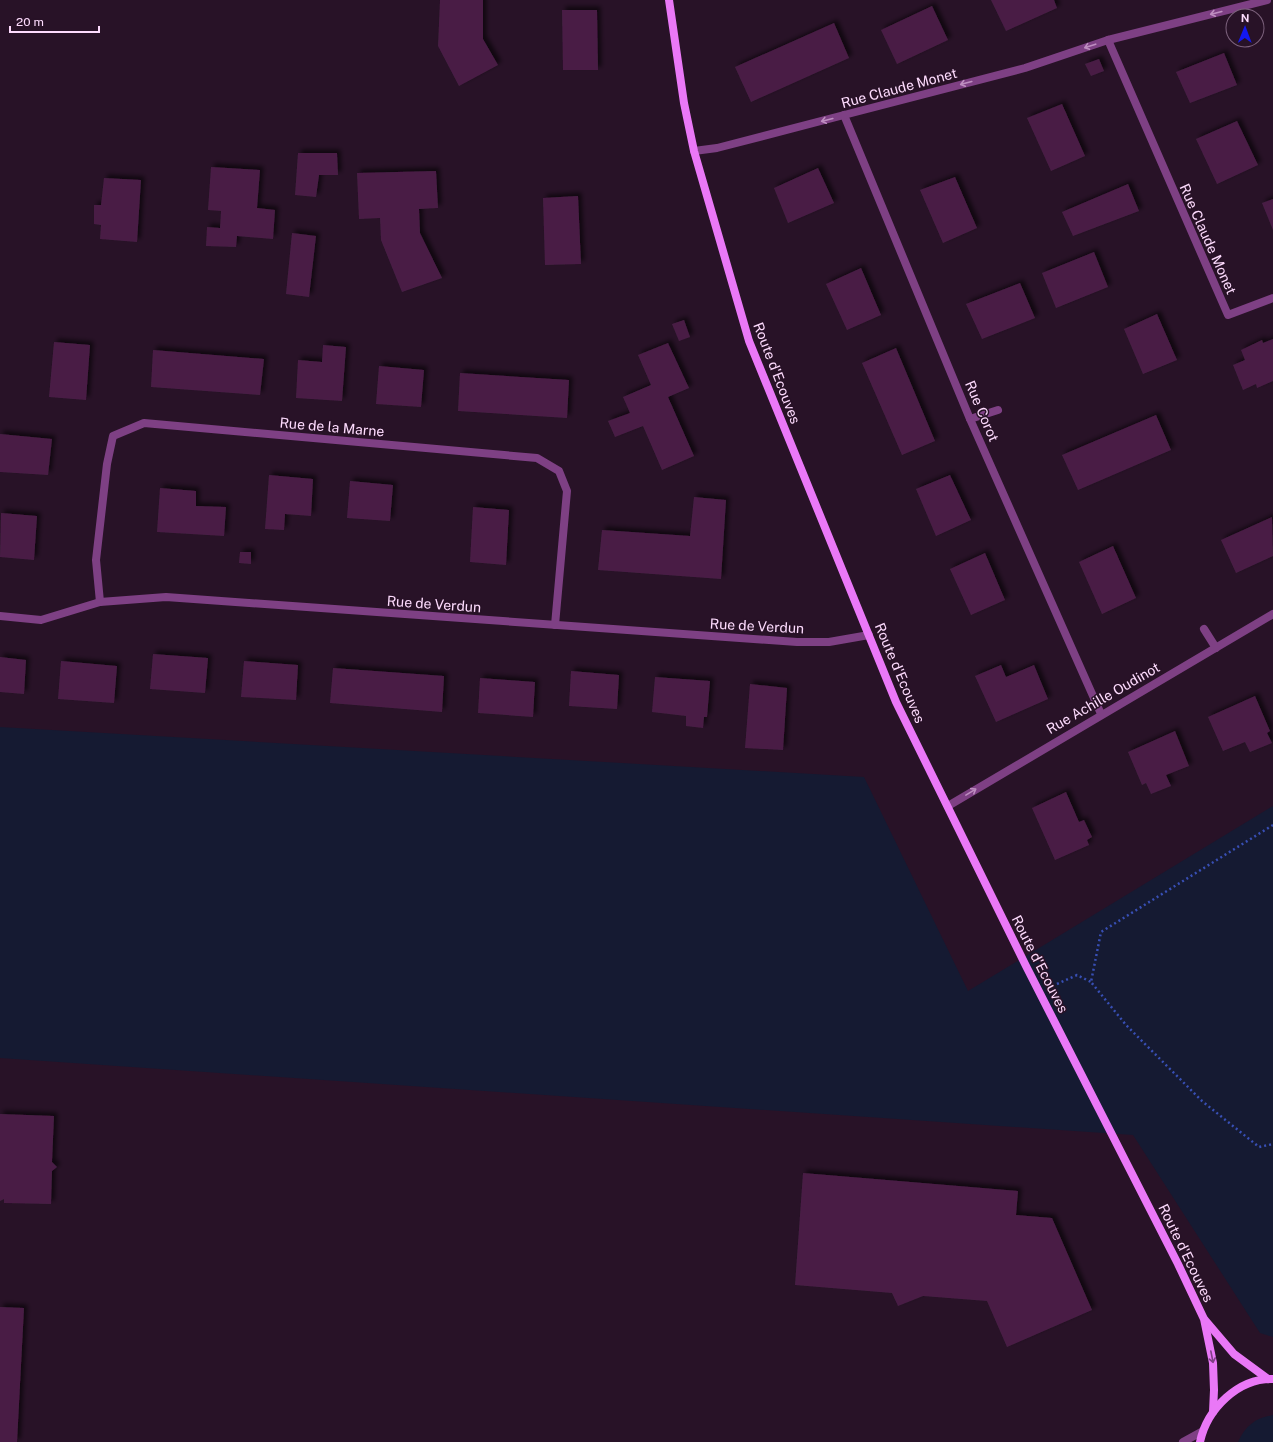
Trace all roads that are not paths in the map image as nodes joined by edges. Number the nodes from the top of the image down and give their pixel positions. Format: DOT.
graph roads {
  1 [pos="669,0"];
  2 [pos="1267,0"];
  3 [pos="1108,40"];
  4 [pos="844,115"];
  5 [pos="694,151"];
  6 [pos="1273,298"];
  7 [pos="998,410"];
  8 [pos="970,419"];
  9 [pos="100,602"];
  10 [pos="1273,614"];
  11 [pos="0,616"];
  12 [pos="555,625"];
  13 [pos="1204,629"];
  14 [pos="869,635"];
  15 [pos="1216,648"];
  16 [pos="1101,714"];
  17 [pos="948,806"];
  18 [pos="1204,1319"];
  19 [pos="1270,1379"];
  20 [pos="1213,1412"];
  21 [pos="1202,1431"];
  22 [pos="1183,1442"];
  23 [pos="1200,1442"];
  1 -- 5 [label="main road, Route d'Ecouves"];
  2 -- 3 [label="street, Rue Claude Monet, one-way"];
  3 -- 4 [label="street, Rue Claude Monet, one-way"];
  3 -- 6 [label="street, Rue Claude Monet"];
  4 -- 5 [label="street, Rue Claude Monet, one-way"];
  4 -- 8 [label="street, Rue Corot"];
  5 -- 14 [label="main road, Route d'Ecouves"];
  7 -- 8 [label="street"];
  8 -- 16 [label="street, Rue Corot"];
  9 -- 11 [label="street, Rue de Verdun"];
  9 -- 12 [label="street, Rue de Verdun"];
  9 -- 12 [label="street, Rue de la Marne"];
  10 -- 15 [label="street, Rue Achille Oudinot"];
  12 -- 14 [label="street, Rue de Verdun"];
  13 -- 15 [label="street"];
  14 -- 17 [label="main road, Route d'Ecouves"];
  15 -- 16 [label="street, Rue Achille Oudinot"];
  17 -- 16 [label="street, Rue Achille Oudinot, one-way"];
  17 -- 18 [label="main road, Route d'Ecouves"];
  18 -- 19 [label="main road"];
  18 -- 20 [label="main road, one-way"];
  19 -- 20 [label="main road"];
  20 -- 21 [label="main road"];
  21 -- 22 [label="street"];
  21 -- 23 [label="main road"];
}
